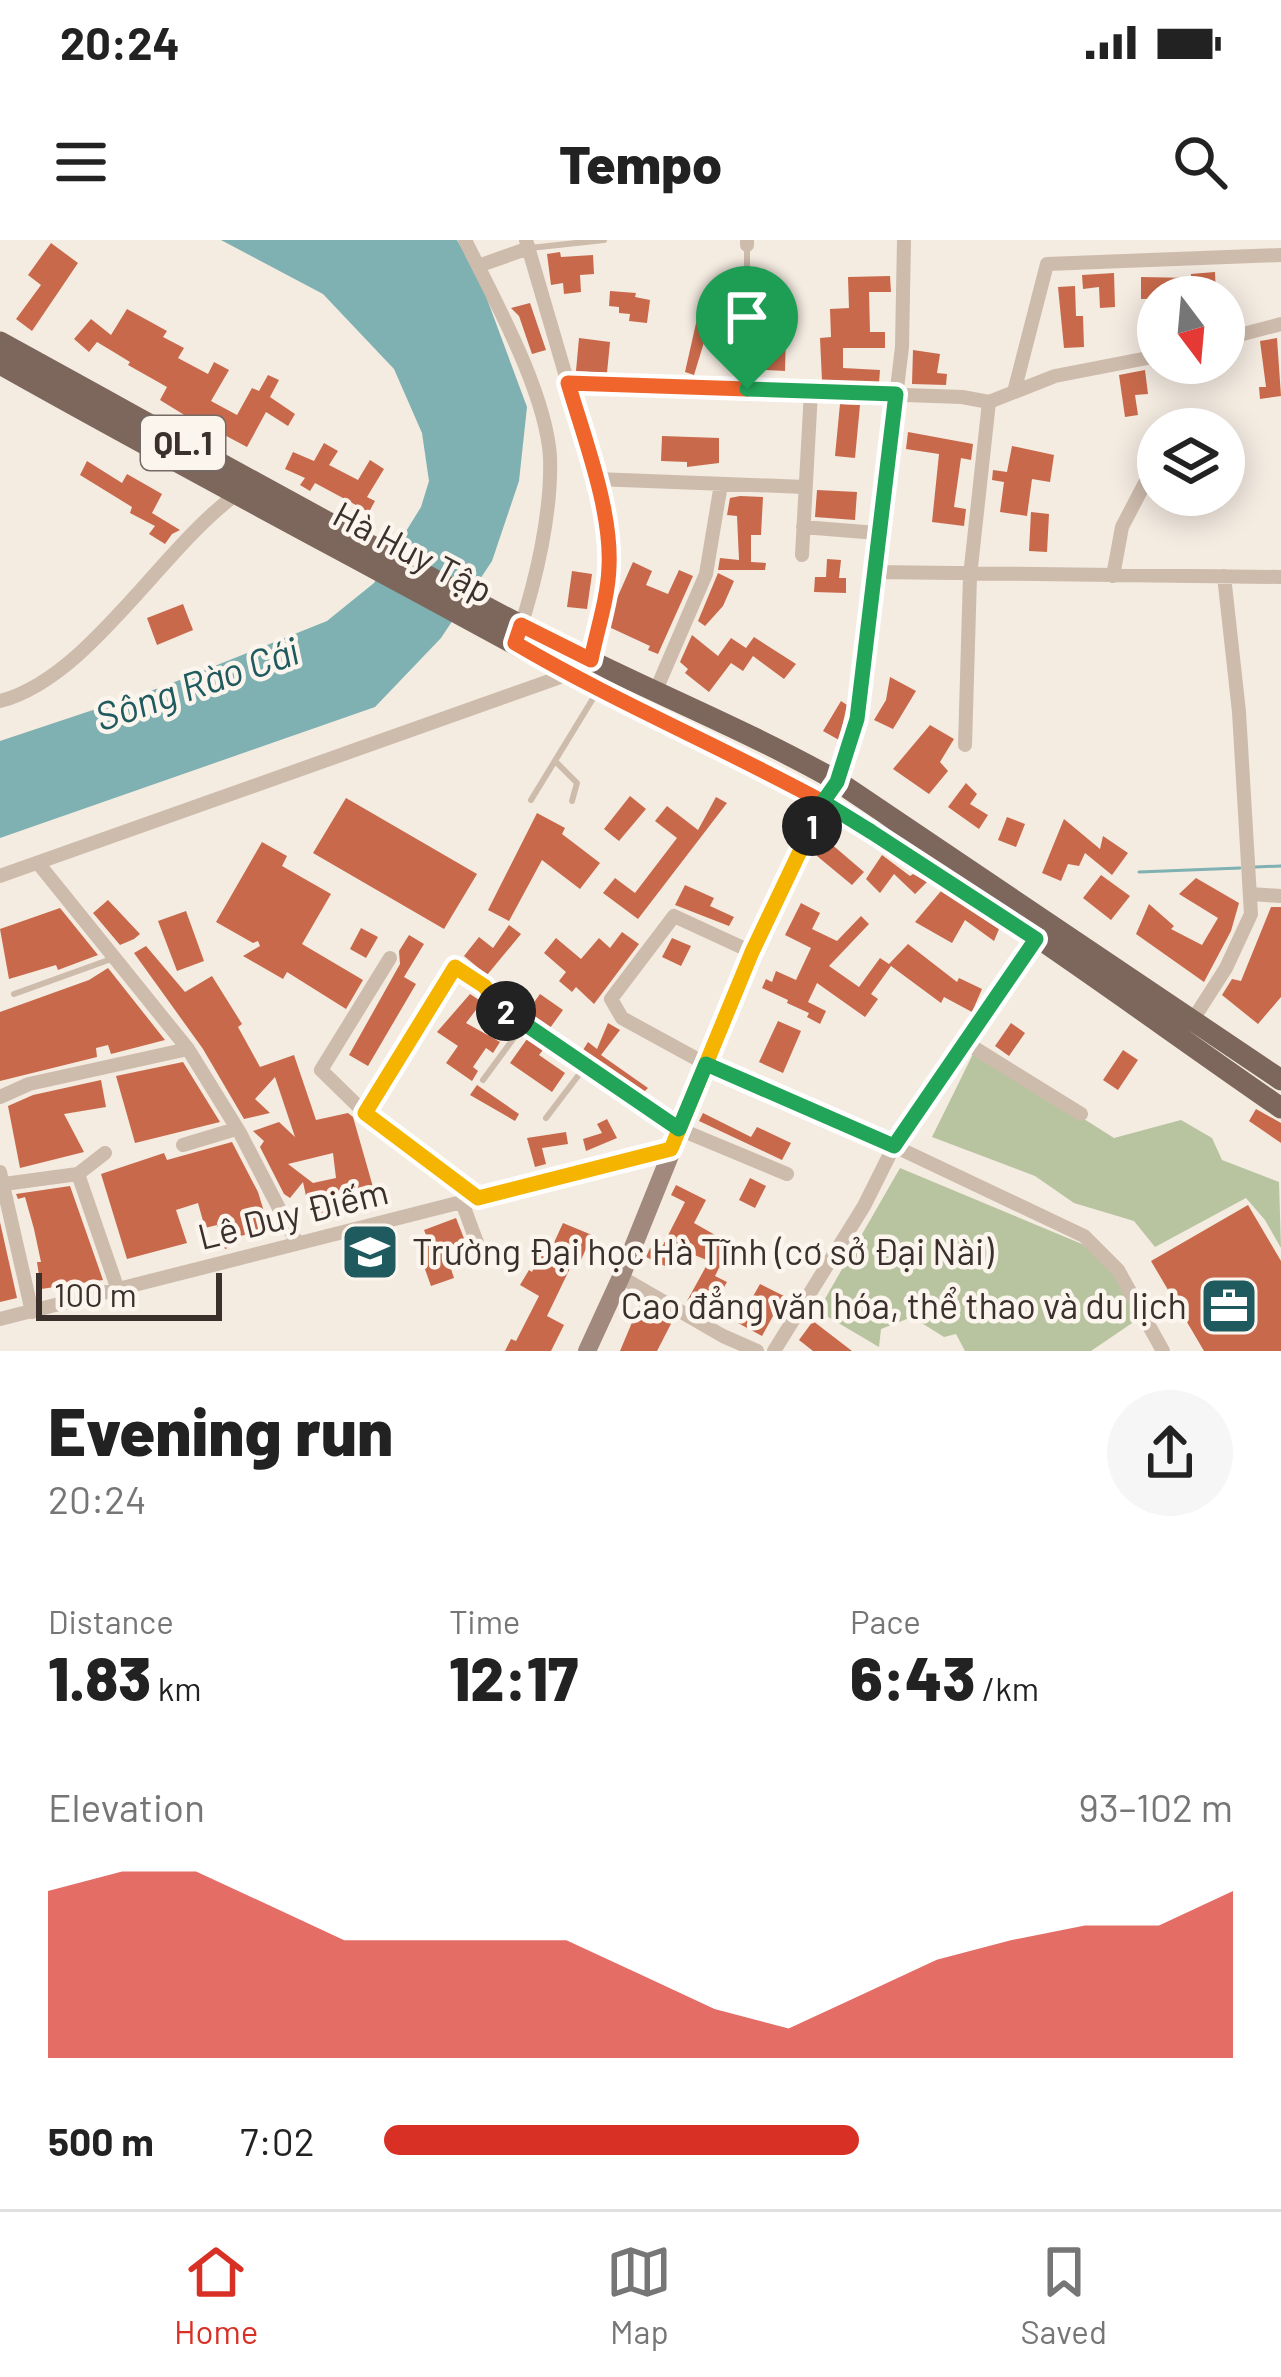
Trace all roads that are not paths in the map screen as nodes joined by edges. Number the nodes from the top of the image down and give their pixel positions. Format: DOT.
graph roads {
  1 [pos="465,240"];
  2 [pos="604,240"];
  3 [pos="904,240"];
  4 [pos="747,243"];
  5 [pos="527,244"];
  6 [pos="1281,255"];
  7 [pos="478,266"];
  8 [pos="1281,324"];
  9 [pos="1245,333"];
  10 [pos="0,342"];
  11 [pos="1137,360"];
  12 [pos="0,364"];
  13 [pos="568,383"];
  14 [pos="747,389"];
  15 [pos="811,391"];
  16 [pos="1014,392"];
  17 [pos="896,394"];
  18 [pos="989,402"];
  19 [pos="596,479"];
  20 [pos="721,484"];
  21 [pos="805,488"];
  22 [pos="233,496"];
  23 [pos="1137,498"];
  24 [pos="803,526"];
  25 [pos="878,533"];
  26 [pos="362,552"];
  27 [pos="802,555"];
  28 [pos="872,572"];
  29 [pos="970,576"];
  30 [pos="1113,576"];
  31 [pos="1224,577"];
  32 [pos="1281,577"];
  33 [pos="518,634"];
  34 [pos="591,660"];
  35 [pos="569,674"];
  36 [pos="599,689"];
  37 [pos="656,690"];
  38 [pos="0,701"];
  39 [pos="965,745"];
  40 [pos="555,761"];
  41 [pos="837,782"];
  42 [pos="531,800"];
  43 [pos="572,801"];
  44 [pos="823,802"];
  45 [pos="38,863"];
  46 [pos="0,876"];
  47 [pos="1251,893"];
  48 [pos="1281,896"];
  49 [pos="1036,939"];
  50 [pos="752,952"];
  51 [pos="117,957"];
  52 [pos="390,958"];
  53 [pos="14,994"];
  54 [pos="1192,1021"];
  55 [pos="524,1024"];
  56 [pos="965,1042"];
  57 [pos="188,1049"];
  58 [pos="706,1064"];
  59 [pos="586,1066"];
  60 [pos="483,1080"];
  61 [pos="1281,1080"];
  62 [pos="0,1097"];
  63 [pos="1281,1108"];
  64 [pos="365,1113"];
  65 [pos="1081,1114"];
  66 [pos="546,1118"];
  67 [pos="236,1129"];
  68 [pos="679,1129"];
  69 [pos="183,1145"];
  70 [pos="894,1146"];
  71 [pos="671,1149"];
  72 [pos="105,1153"];
  73 [pos="78,1174"];
  74 [pos="787,1174"];
  75 [pos="2,1178"];
  76 [pos="470,1200"];
  77 [pos="297,1243"];
  78 [pos="480,1251"];
  79 [pos="622,1277"];
  80 [pos="118,1290"];
  81 [pos="32,1312"];
  82 [pos="0,1319"];
  83 [pos="719,1343"];
  84 [pos="587,1351"];
  85 [pos="757,1351"];
  86 [pos="774,1351"];
  87 [pos="1163,1351"];
  1 -- 7 [label="street"];
  2 -- 5 [label="lane"];
  3 -- 17 [label="street"];
  4 -- 14 [label="lane"];
  5 -- 7 [label="street"];
  5 -- 13 [label="street"];
  6 -- 16 [label="street"];
  7 -- 33 [label="street"];
  8 -- 9 [label="street"];
  10 -- 26 [label="main road, Hà Huy Tập / QL.1"];
  11 -- 16 [label="street"];
  12 -- 22 [label="main road, Hà Huy Tập / QL.1"];
  13 -- 14 [label="street"];
  13 -- 19 [label="street"];
  14 -- 15 [label="street"];
  15 -- 17 [label="street"];
  15 -- 21 [label="street"];
  16 -- 18 [label="street"];
  17 -- 18 [label="street"];
  17 -- 25 [label="street"];
  18 -- 29 [label="street"];
  19 -- 20 [label="street"];
  19 -- 34 [label="street"];
  20 -- 21 [label="street"];
  20 -- 37 [label="street"];
  21 -- 24 [label="street"];
  22 -- 26 [label="main road, Hà Huy Tập / QL.1"];
  22 -- 38 [label="street"];
  23 -- 30 [label="street"];
  24 -- 25 [label="street"];
  24 -- 27 [label="street"];
  25 -- 28 [label="street"];
  26 -- 33 [label="main road, Hà Huy Tập / QL.1"];
  28 -- 29 [label="street"];
  28 -- 41 [label="street"];
  29 -- 30 [label="street"];
  29 -- 39 [label="street"];
  30 -- 31 [label="street"];
  31 -- 32 [label="street"];
  31 -- 47 [label="street"];
  33 -- 34 [label="main road, Hà Huy Tập / QL.1"];
  33 -- 35 [label="main road, Hà Huy Tập / QL.1"];
  34 -- 37 [label="main road, Hà Huy Tập / QL.1"];
  35 -- 36 [label="main road, Hà Huy Tập / QL.1"];
  35 -- 45 [label="street"];
  36 -- 40 [label="lane"];
  36 -- 44 [label="main road, Hà Huy Tập / QL.1"];
  37 -- 41 [label="main road, Hà Huy Tập / QL.1"];
  40 -- 42 [label="lane"];
  40 -- 43 [label="lane"];
  41 -- 44 [label="street"];
  41 -- 54 [label="main road, Hà Huy Tập / QL.1"];
  44 -- 49 [label="main road, Hà Huy Tập / QL.1"];
  44 -- 50 [label="street"];
  45 -- 46 [label="street"];
  45 -- 51 [label="street"];
  47 -- 48 [label="street"];
  47 -- 54 [label="street"];
  49 -- 56 [label="street"];
  49 -- 63 [label="main road, Hà Huy Tập / QL.1"];
  50 -- 58 [label="street"];
  50 -- 58 [label="street"];
  51 -- 53 [label="lane"];
  51 -- 57 [label="street"];
  52 -- 64 [label="street"];
  54 -- 61 [label="main road, Hà Huy Tập / QL.1"];
  55 -- 59 [label="street"];
  55 -- 60 [label="lane"];
  55 -- 64 [label="street"];
  56 -- 65 [label="street"];
  56 -- 70 [label="street"];
  57 -- 62 [label="street"];
  57 -- 67 [label="street"];
  58 -- 68 [label="street"];
  58 -- 70 [label="street"];
  59 -- 66 [label="lane"];
  59 -- 68 [label="street"];
  64 -- 76 [label="street"];
  67 -- 69 [label="street"];
  67 -- 77 [label="street"];
  68 -- 71 [label="street"];
  68 -- 74 [label="street"];
  70 -- 86 [label="street"];
  70 -- 87 [label="street"];
  71 -- 76 [label="street, Lê Duy Điếm"];
  71 -- 79 [label="street"];
  72 -- 73 [label="street"];
  73 -- 75 [label="street"];
  73 -- 80 [label="street"];
  75 -- 81 [label="street"];
  76 -- 77 [label="street, Lê Duy Điếm"];
  76 -- 78 [label="street"];
  77 -- 80 [label="street, Lê Duy Điếm"];
  79 -- 83 [label="street"];
  79 -- 84 [label="street"];
  80 -- 81 [label="street, Lê Duy Điếm"];
  81 -- 82 [label="street, Lê Duy Điếm"];
  83 -- 85 [label="street"];
}
